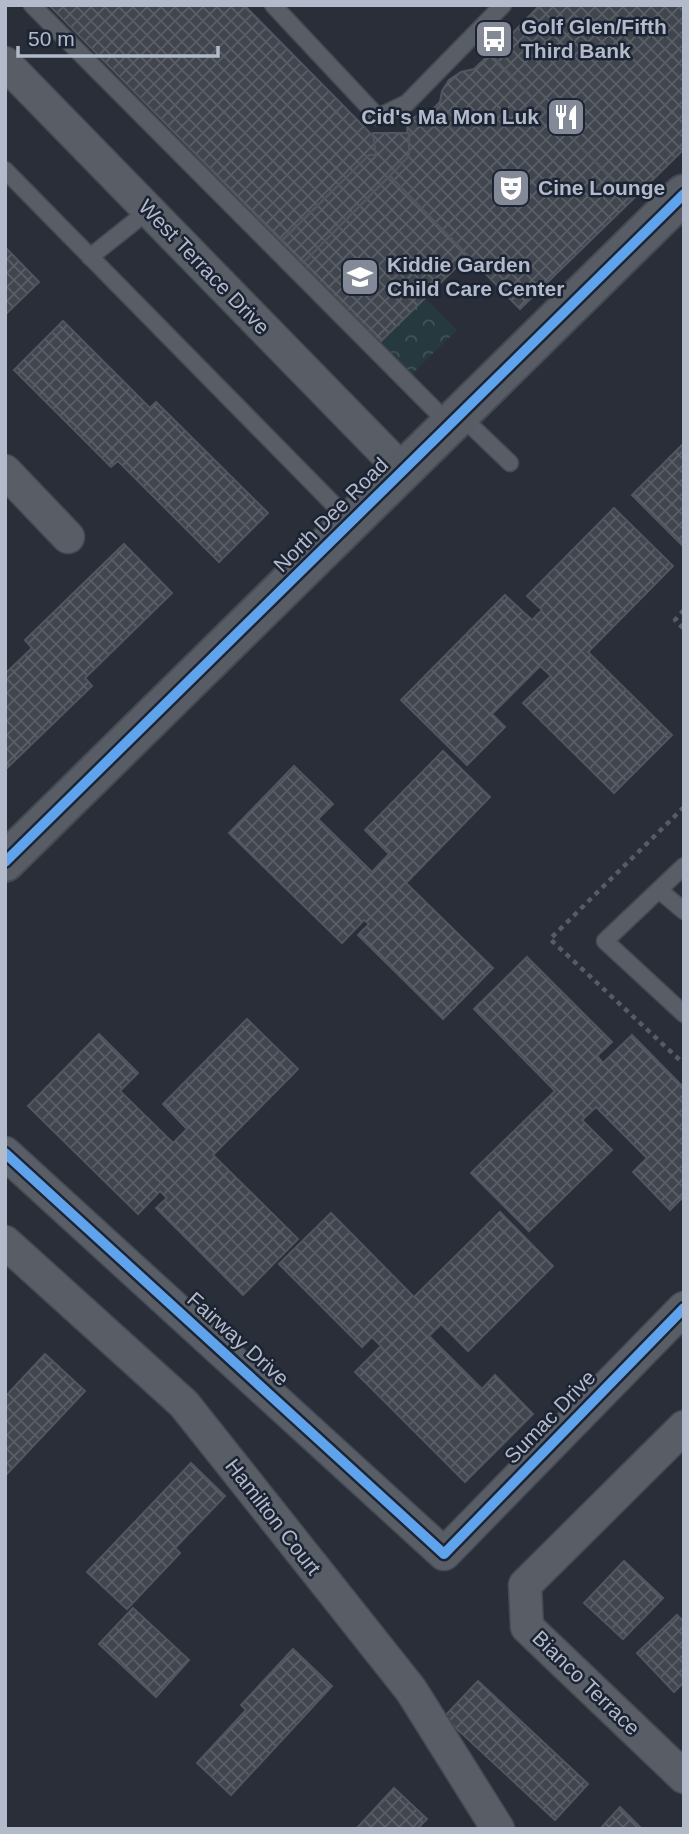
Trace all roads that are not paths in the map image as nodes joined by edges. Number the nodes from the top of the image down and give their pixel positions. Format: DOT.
graph roads {
  1 [pos="32,5"];
  2 [pos="273,5"];
  3 [pos="503,5"];
  4 [pos="5,63"];
  5 [pos="5,170"];
  6 [pos="684,194"];
  7 [pos="149,210"];
  8 [pos="90,257"];
  9 [pos="455,420"];
  10 [pos="510,463"];
  11 [pos="5,471"];
  12 [pos="403,471"];
  13 [pos="351,522"];
  14 [pos="68,537"];
  15 [pos="5,862"];
  16 [pos="684,866"];
  17 [pos="659,890"];
  18 [pos="684,911"];
  19 [pos="684,1014"];
  20 [pos="5,1153"];
  21 [pos="5,1242"];
  22 [pos="684,1308"];
  23 [pos="684,1427"];
  24 [pos="444,1554"];
  25 [pos="684,1777"];
  26 [pos="498,1829"];
  1 -- 9 [label="lane"];
  2 -- 3 [label="lane"];
  4 -- 7 [label="street, West Terrace Drive"];
  5 -- 8 [label="lane"];
  6 -- 9 [label="street, North Dee Road"];
  7 -- 8 [label="lane"];
  7 -- 12 [label="street, West Terrace Drive"];
  8 -- 13 [label="lane"];
  9 -- 10 [label="lane"];
  9 -- 12 [label="street, North Dee Road"];
  11 -- 14 [label="street"];
  12 -- 13 [label="street, North Dee Road"];
  13 -- 15 [label="street, North Dee Road"];
  16 -- 17 [label="lane"];
  17 -- 18 [label="lane"];
  17 -- 19 [label="lane"];
  20 -- 24 [label="street, Fairway Drive"];
  21 -- 26 [label="street, Hamilton Court"];
  22 -- 24 [label="street, Sumac Drive"];
  23 -- 25 [label="street, Bianco Terrace"];
}
